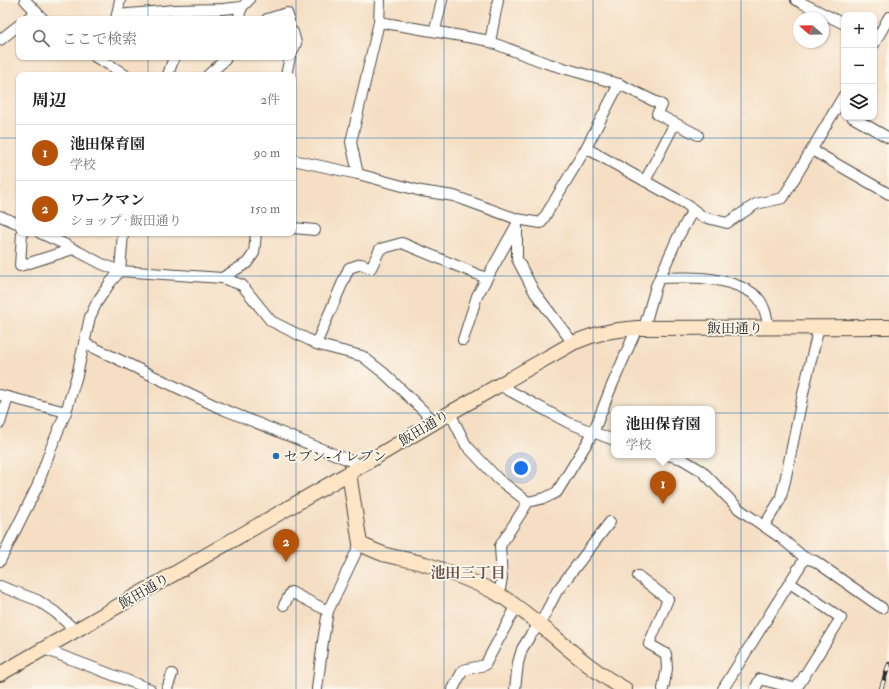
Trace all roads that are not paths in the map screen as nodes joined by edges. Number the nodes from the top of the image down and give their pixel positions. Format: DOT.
graph roads {
  1 [pos="26,0"];
  2 [pos="120,0"];
  3 [pos="380,0"];
  4 [pos="442,0"];
  5 [pos="498,0"];
  6 [pos="796,0"];
  7 [pos="245,4"];
  8 [pos="188,14"];
  9 [pos="39,16"];
  10 [pos="117,16"];
  11 [pos="141,16"];
  12 [pos="239,16"];
  13 [pos="277,16"];
  14 [pos="288,16"];
  15 [pos="889,17"];
  16 [pos="379,22"];
  17 [pos="841,22"];
  18 [pos="16,27"];
  19 [pos="435,30"];
  20 [pos="877,38"];
  21 [pos="0,40"];
  22 [pos="490,42"];
  23 [pos="105,60"];
  24 [pos="173,60"];
  25 [pos="225,60"];
  26 [pos="289,60"];
  27 [pos="121,72"];
  28 [pos="169,72"];
  29 [pos="211,72"];
  30 [pos="287,72"];
  31 [pos="619,84"];
  32 [pos="840,110"];
  33 [pos="857,120"];
  34 [pos="675,123"];
  35 [pos="698,135"];
  36 [pos="889,138"];
  37 [pos="586,148"];
  38 [pos="812,150"];
  39 [pos="296,161"];
  40 [pos="358,174"];
  41 [pos="645,182"];
  42 [pos="889,194"];
  43 [pos="693,210"];
  44 [pos="0,216"];
  45 [pos="16,223"];
  46 [pos="517,223"];
  47 [pos="296,228"];
  48 [pos="314,230"];
  49 [pos="22,236"];
  50 [pos="46,236"];
  51 [pos="122,236"];
  52 [pos="256,236"];
  53 [pos="73,249"];
  54 [pos="120,271"];
  55 [pos="222,278"];
  56 [pos="486,278"];
  57 [pos="660,278"];
  58 [pos="819,327"];
  59 [pos="889,327"];
  60 [pos="640,328"];
  61 [pos="769,328"];
  62 [pos="463,340"];
  63 [pos="84,343"];
  64 [pos="573,343"];
  65 [pos="316,344"];
  66 [pos="499,386"];
  67 [pos="4,396"];
  68 [pos="66,412"];
  69 [pos="450,412"];
  70 [pos="435,422"];
  71 [pos="0,423"];
  72 [pos="593,433"];
  73 [pos="611,439"];
  74 [pos="678,458"];
  75 [pos="361,465"];
  76 [pos="349,472"];
  77 [pos="528,502"];
  78 [pos="610,522"];
  79 [pos="764,526"];
  80 [pos="360,544"];
  81 [pos="805,558"];
  82 [pos="0,561"];
  83 [pos="638,576"];
  84 [pos="790,583"];
  85 [pos="0,586"];
  86 [pos="499,595"];
  87 [pos="284,605"];
  88 [pos="516,607"];
  89 [pos="882,608"];
  90 [pos="328,610"];
  91 [pos="540,624"];
  92 [pos="75,630"];
  93 [pos="44,648"];
  94 [pos="0,674"];
  95 [pos="172,674"];
  96 [pos="319,688"];
  97 [pos="150,689"];
  98 [pos="167,689"];
  99 [pos="453,689"];
  100 [pos="515,689"];
  101 [pos="624,689"];
  102 [pos="662,689"];
  103 [pos="723,689"];
  104 [pos="755,689"];
  105 [pos="797,689"];
  1 -- 9 [label="street"];
  2 -- 10 [label="street"];
  3 -- 16 [label="street"];
  4 -- 19 [label="street"];
  5 -- 22 [label="street"];
  6 -- 17 [label="street"];
  7 -- 8 [label="street"];
  7 -- 12 [label="street"];
  8 -- 11 [label="street"];
  13 -- 14 [label="street"];
  15 -- 20 [label="street"];
  16 -- 19 [label="street"];
  16 -- 40 [label="street"];
  18 -- 21 [label="street"];
  19 -- 22 [label="street"];
  22 -- 31 [label="street"];
  23 -- 27 [label="street"];
  24 -- 28 [label="street"];
  25 -- 29 [label="street"];
  26 -- 30 [label="street"];
  31 -- 34 [label="street"];
  31 -- 37 [label="street"];
  32 -- 38 [label="street"];
  33 -- 36 [label="street"];
  34 -- 35 [label="street"];
  34 -- 41 [label="street"];
  37 -- 41 [label="street"];
  37 -- 46 [label="street"];
  38 -- 42 [label="street"];
  38 -- 43 [label="street"];
  39 -- 40 [label="street"];
  40 -- 46 [label="street"];
  41 -- 43 [label="street"];
  43 -- 57 [label="street"];
  44 -- 45 [label="street"];
  46 -- 56 [label="street"];
  46 -- 64 [label="street"];
  47 -- 48 [label="street"];
  49 -- 53 [label="street"];
  50 -- 53 [label="street"];
  51 -- 54 [label="street"];
  52 -- 55 [label="street"];
  53 -- 54 [label="street"];
  54 -- 55 [label="street"];
  54 -- 63 [label="street"];
  55 -- 65 [label="street"];
  56 -- 62 [label="street"];
  56 -- 65 [label="street"];
  57 -- 60 [label="street"];
  57 -- 61 [label="street"];
  58 -- 59 [label="main road, 飯田通り"];
  58 -- 61 [label="main road, 飯田通り"];
  58 -- 79 [label="street"];
  60 -- 61 [label="main road, 飯田通り"];
  60 -- 64 [label="main road, 飯田通り"];
  60 -- 72 [label="street"];
  63 -- 68 [label="street"];
  63 -- 75 [label="street"];
  64 -- 66 [label="main road, 飯田通り"];
  65 -- 70 [label="street"];
  66 -- 69 [label="main road, 飯田通り"];
  66 -- 72 [label="street"];
  67 -- 68 [label="street"];
  67 -- 71 [label="street"];
  68 -- 82 [label="street"];
  69 -- 70 [label="main road, 飯田通り"];
  69 -- 77 [label="street"];
  70 -- 75 [label="main road, 飯田通り"];
  72 -- 73 [label="street"];
  72 -- 77 [label="street"];
  74 -- 79 [label="street"];
  75 -- 76 [label="main road, 飯田通り"];
  76 -- 80 [label="main road"];
  76 -- 92 [label="main road, 飯田通り"];
  77 -- 86 [label="street"];
  78 -- 91 [label="street"];
  79 -- 81 [label="street"];
  80 -- 86 [label="main road"];
  80 -- 90 [label="street"];
  81 -- 84 [label="street"];
  81 -- 89 [label="street"];
  83 -- 102 [label="street"];
  84 -- 103 [label="street"];
  84 -- 105 [label="street"];
  85 -- 92 [label="street"];
  86 -- 88 [label="main road"];
  87 -- 90 [label="street"];
  88 -- 91 [label="main road"];
  88 -- 99 [label="street"];
  90 -- 96 [label="street"];
  91 -- 100 [label="street"];
  91 -- 101 [label="main road"];
  92 -- 93 [label="main road, 飯田通り"];
  93 -- 94 [label="main road, 飯田通り"];
  93 -- 97 [label="street"];
  95 -- 98 [label="street"];
  104 -- 105 [label="street"];
}
